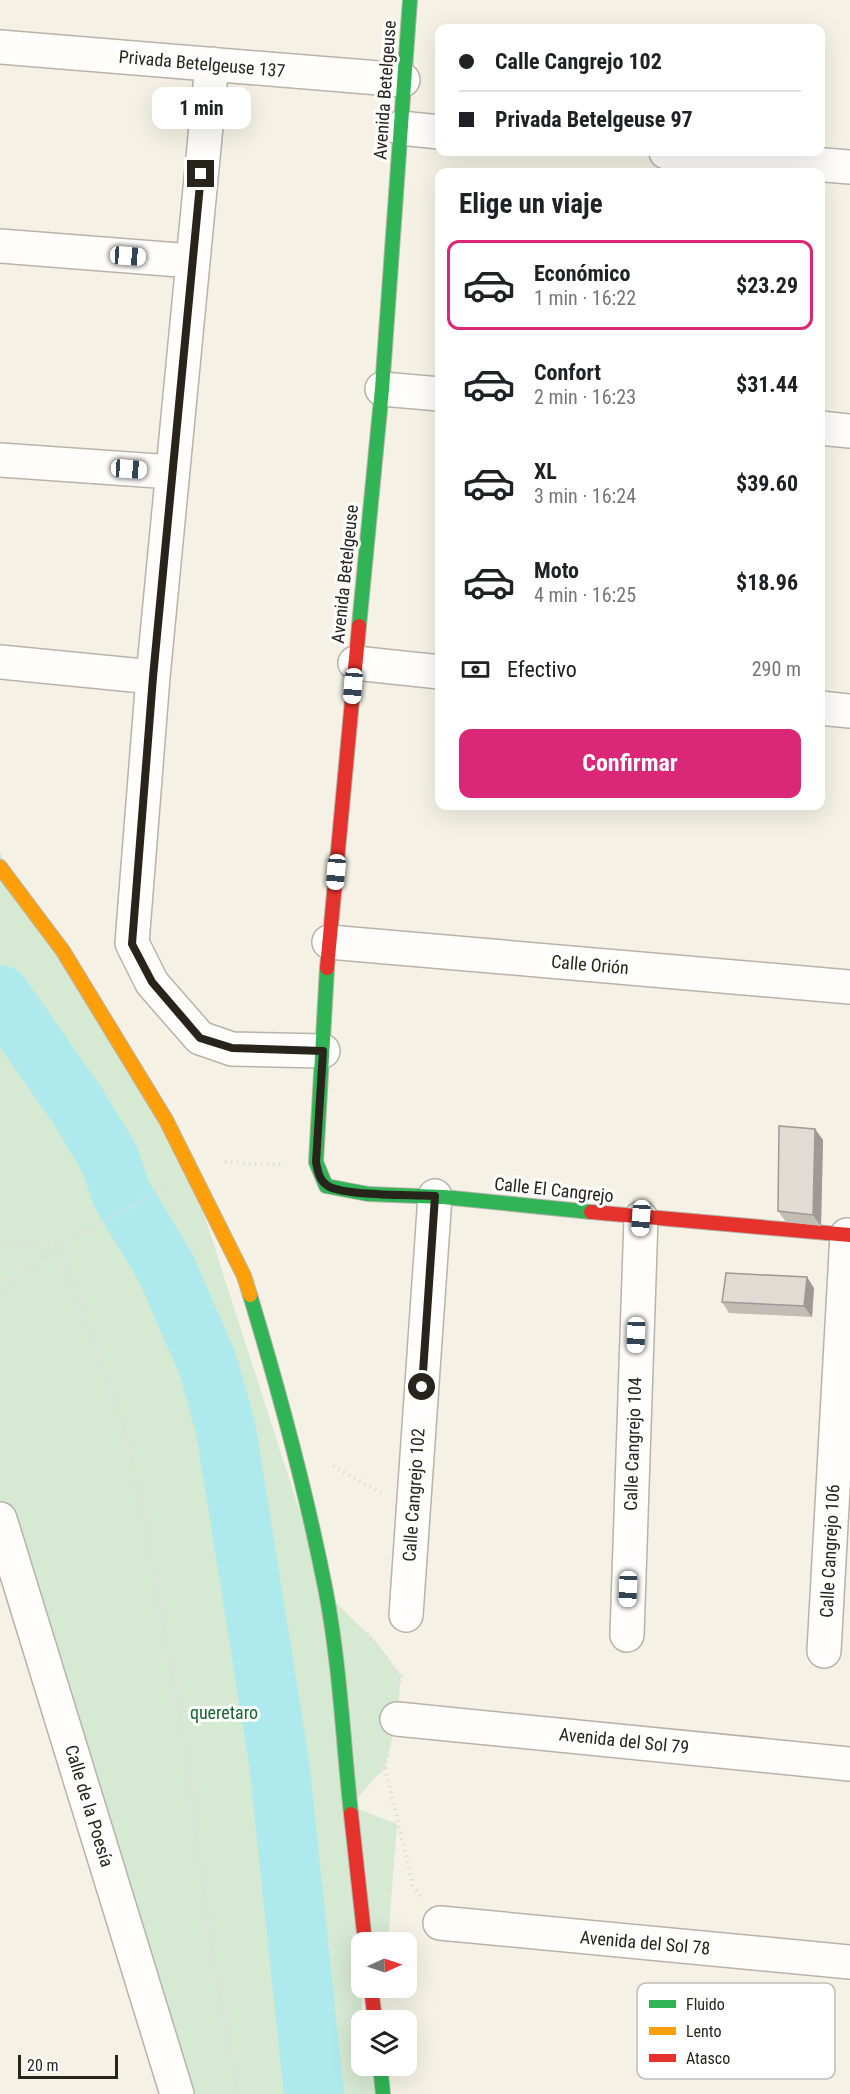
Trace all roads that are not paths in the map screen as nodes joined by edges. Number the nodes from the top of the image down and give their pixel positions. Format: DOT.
graph roads {
  1 [pos="410,0"];
  2 [pos="0,47"];
  3 [pos="212,64"];
  4 [pos="403,80"];
  5 [pos="400,128"];
  6 [pos="435,132"];
  7 [pos="715,156"];
  8 [pos="850,167"];
  9 [pos="0,246"];
  10 [pos="192,261"];
  11 [pos="382,389"];
  12 [pos="435,394"];
  13 [pos="825,428"];
  14 [pos="850,431"];
  15 [pos="0,460"];
  16 [pos="172,472"];
  17 [pos="0,662"];
  18 [pos="355,663"];
  19 [pos="435,671"];
  20 [pos="153,677"];
  21 [pos="825,708"];
  22 [pos="850,711"];
  23 [pos="0,867"];
  24 [pos="330,942"];
  25 [pos="850,987"];
  26 [pos="323,1051"];
  27 [pos="326,1186"];
  28 [pos="435,1196"];
  29 [pos="641,1218"];
  30 [pos="849,1235"];
  31 [pos="0,1519"];
  32 [pos="406,1615"];
  33 [pos="627,1635"];
  34 [pos="824,1651"];
  35 [pos="397,1719"];
  36 [pos="850,1764"];
  37 [pos="440,1923"];
  38 [pos="364,1932"];
  39 [pos="850,1962"];
  40 [pos="381,2076"];
  41 [pos="170,2092"];
  42 [pos="383,2094"];
  1 -- 4 [label="street, Avenida Betelgeuse"];
  2 -- 3 [label="street, Privada Betelgeuse 137"];
  3 -- 4 [label="street, Privada Betelgeuse 137"];
  3 -- 10 [label="street"];
  4 -- 5 [label="street, Avenida Betelgeuse"];
  5 -- 6 [label="street"];
  5 -- 11 [label="street, Avenida Betelgeuse"];
  7 -- 8 [label="street"];
  9 -- 10 [label="street"];
  10 -- 16 [label="street"];
  11 -- 12 [label="street"];
  11 -- 18 [label="street, Avenida Betelgeuse"];
  13 -- 14 [label="street"];
  15 -- 16 [label="street"];
  16 -- 20 [label="street"];
  17 -- 20 [label="street"];
  18 -- 19 [label="street"];
  18 -- 24 [label="street, Avenida Betelgeuse"];
  20 -- 26 [label="street"];
  21 -- 22 [label="street"];
  23 -- 38 [label="street"];
  24 -- 25 [label="street, Calle Orión"];
  24 -- 26 [label="street, Avenida Betelgeuse"];
  26 -- 27 [label="street, Avenida Betelgeuse"];
  27 -- 28 [label="street, Calle El Cangrejo"];
  28 -- 29 [label="street, Calle El Cangrejo"];
  28 -- 32 [label="street, Calle Cangrejo 102"];
  29 -- 30 [label="street, Calle El Cangrejo"];
  29 -- 33 [label="street, Calle Cangrejo 104"];
  30 -- 34 [label="street, Calle Cangrejo 106"];
  31 -- 41 [label="street, Calle de la Poesía"];
  35 -- 36 [label="street, Avenida del Sol 79"];
  37 -- 39 [label="street, Avenida del Sol 78"];
  40 -- 42 [label="street"];
}
